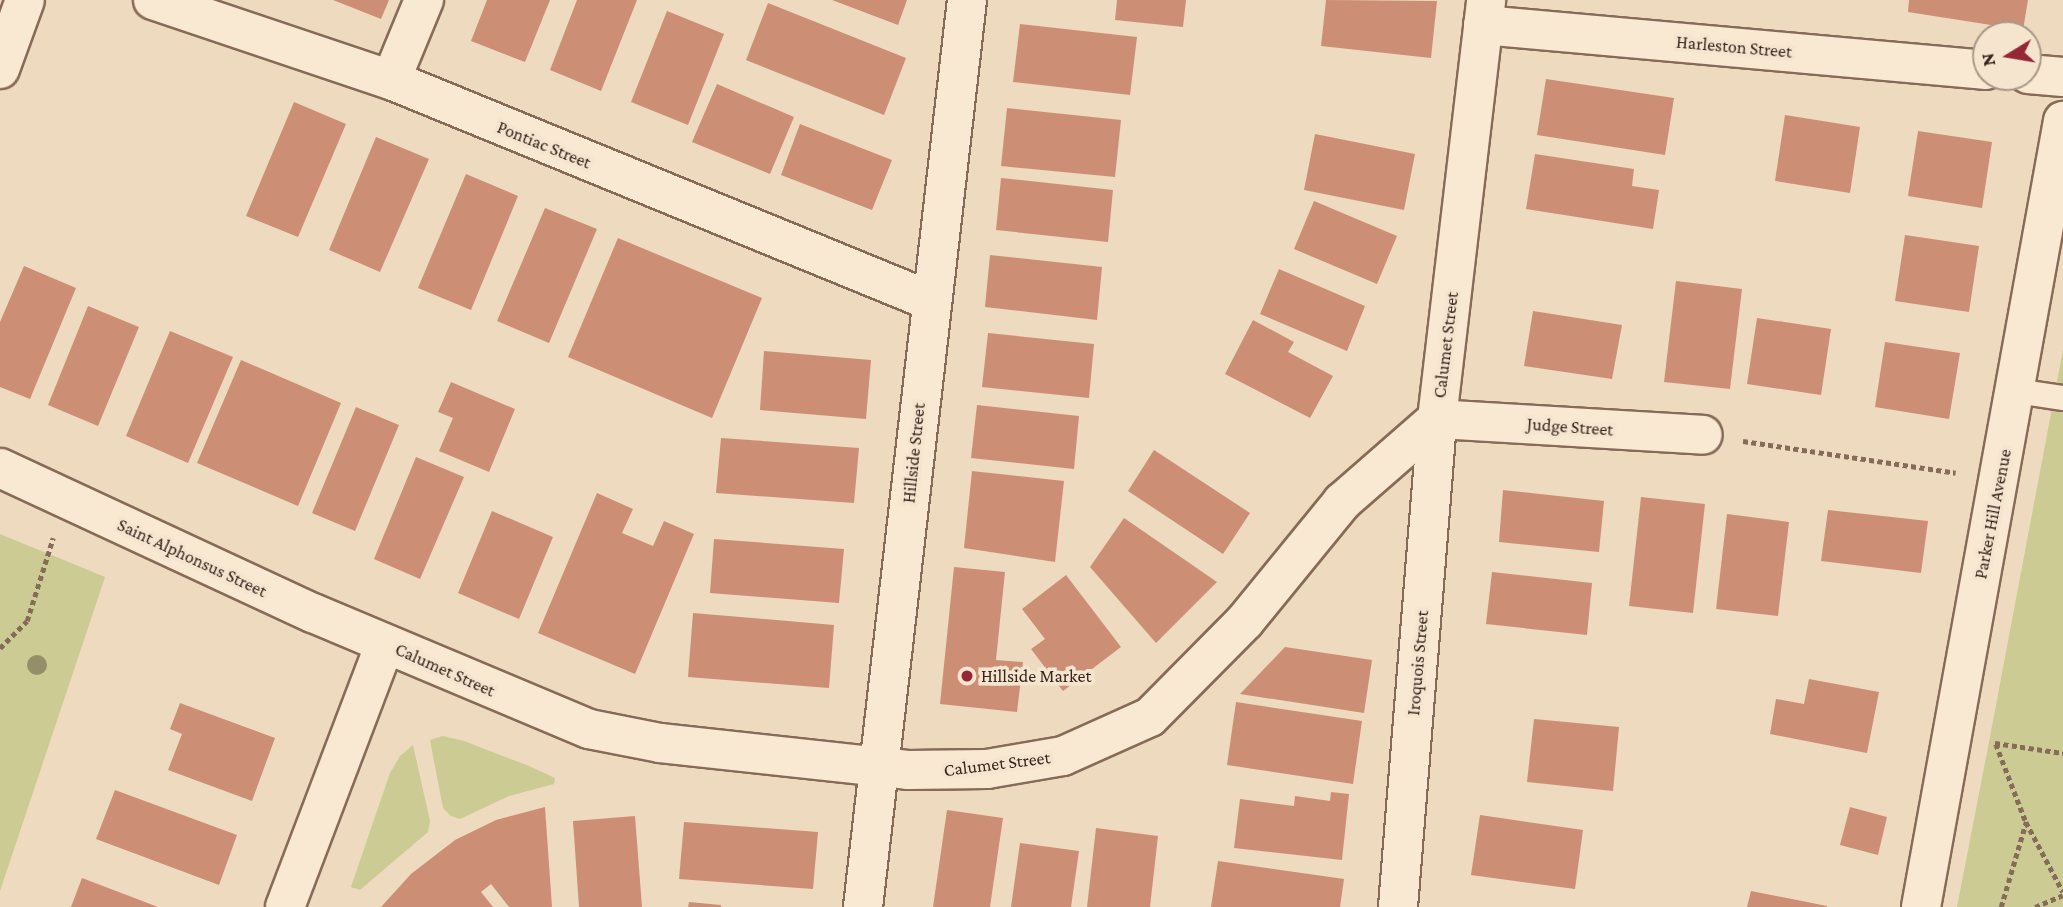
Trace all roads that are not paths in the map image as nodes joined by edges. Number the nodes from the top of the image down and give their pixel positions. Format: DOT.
graph roads {
  1 [pos="24,0"];
  2 [pos="153,0"];
  3 [pos="424,0"];
  4 [pos="967,0"];
  5 [pos="1485,13"];
  6 [pos="1972,68"];
  7 [pos="0,69"];
  8 [pos="2042,75"];
  9 [pos="2063,77"];
  10 [pos="391,80"];
  11 [pos="2063,121"];
  12 [pos="931,301"];
  13 [pos="2016,391"];
  14 [pos="2063,398"];
  15 [pos="1437,419"];
  16 [pos="1703,435"];
  17 [pos="0,468"];
  18 [pos="386,644"];
  19 [pos="879,767"];
  20 [pos="285,907"];
  21 [pos="863,907"];
  22 [pos="1398,907"];
  23 [pos="1921,907"];
  1 -- 7 [label="street"];
  2 -- 10 [label="street, Pontiac Street"];
  3 -- 10 [label="street"];
  4 -- 12 [label="street, Hillside Street"];
  5 -- 6 [label="street, Harleston Street"];
  5 -- 15 [label="street, Calumet Street"];
  8 -- 9 [label="street"];
  10 -- 12 [label="street, Pontiac Street"];
  11 -- 13 [label="street, Parker Hill Avenue"];
  12 -- 19 [label="street, Hillside Street"];
  13 -- 14 [label="lane"];
  13 -- 23 [label="street, Parker Hill Avenue"];
  15 -- 16 [label="street, Judge Street"];
  15 -- 19 [label="street, Calumet Street"];
  15 -- 22 [label="street, Iroquois Street"];
  17 -- 18 [label="street, Saint Alphonsus Street"];
  18 -- 19 [label="street, Calumet Street"];
  18 -- 20 [label="street, Calumet Street"];
  19 -- 21 [label="street, Hillside Street"];
}
